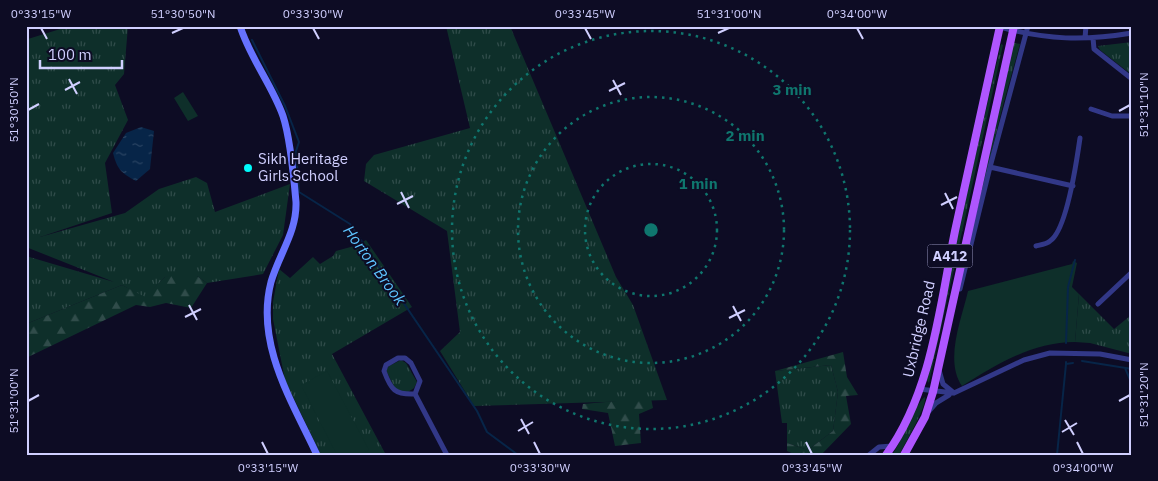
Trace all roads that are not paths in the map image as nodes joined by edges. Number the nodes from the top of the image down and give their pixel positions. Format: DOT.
graph roads {
  1 [pos="240,26"];
  2 [pos="1000,26"];
  3 [pos="1028,26"];
  4 [pos="1086,26"];
  5 [pos="1014,28"];
  6 [pos="1132,33"];
  7 [pos="1027,34"];
  8 [pos="1085,38"];
  9 [pos="1093,38"];
  10 [pos="1132,79"];
  11 [pos="1091,109"];
  12 [pos="1132,116"];
  13 [pos="1080,138"];
  14 [pos="990,167"];
  15 [pos="1073,186"];
  16 [pos="1036,246"];
  17 [pos="1132,272"];
  18 [pos="960,289"];
  19 [pos="1098,304"];
  20 [pos="1132,360"];
  21 [pos="939,368"];
  22 [pos="919,389"];
  23 [pos="933,392"];
  24 [pos="954,393"];
  25 [pos="415,394"];
  26 [pos="925,417"];
  27 [pos="892,446"];
  28 [pos="316,455"];
  29 [pos="447,455"];
  30 [pos="869,455"];
  31 [pos="886,455"];
  32 [pos="904,455"];
  1 -- 28 [label="street"];
  2 -- 5 [label="street"];
  2 -- 22 [label="main road, Uxbridge Road / A412"];
  3 -- 7 [label="street"];
  4 -- 8 [label="street"];
  5 -- 7 [label="street"];
  5 -- 21 [label="main road, Uxbridge Road / A412"];
  6 -- 9 [label="street"];
  7 -- 8 [label="street"];
  7 -- 14 [label="street"];
  8 -- 9 [label="street"];
  9 -- 10 [label="street"];
  11 -- 12 [label="street"];
  13 -- 15 [label="street"];
  14 -- 15 [label="street"];
  14 -- 18 [label="street"];
  15 -- 16 [label="street"];
  17 -- 19 [label="street"];
  20 -- 24 [label="street"];
  21 -- 23 [label="main road, Uxbridge Road / A412"];
  21 -- 24 [label="street"];
  22 -- 23 [label="street"];
  22 -- 27 [label="main road, Uxbridge Road / A412"];
  23 -- 24 [label="street"];
  23 -- 26 [label="main road, Uxbridge Road / A412"];
  24 -- 26 [label="street"];
  25 -- 25 [label="street"];
  25 -- 29 [label="street"];
  26 -- 32 [label="main road, Uxbridge Road / A412"];
  27 -- 30 [label="street"];
  27 -- 31 [label="main road, Uxbridge Road / A412"];
}
